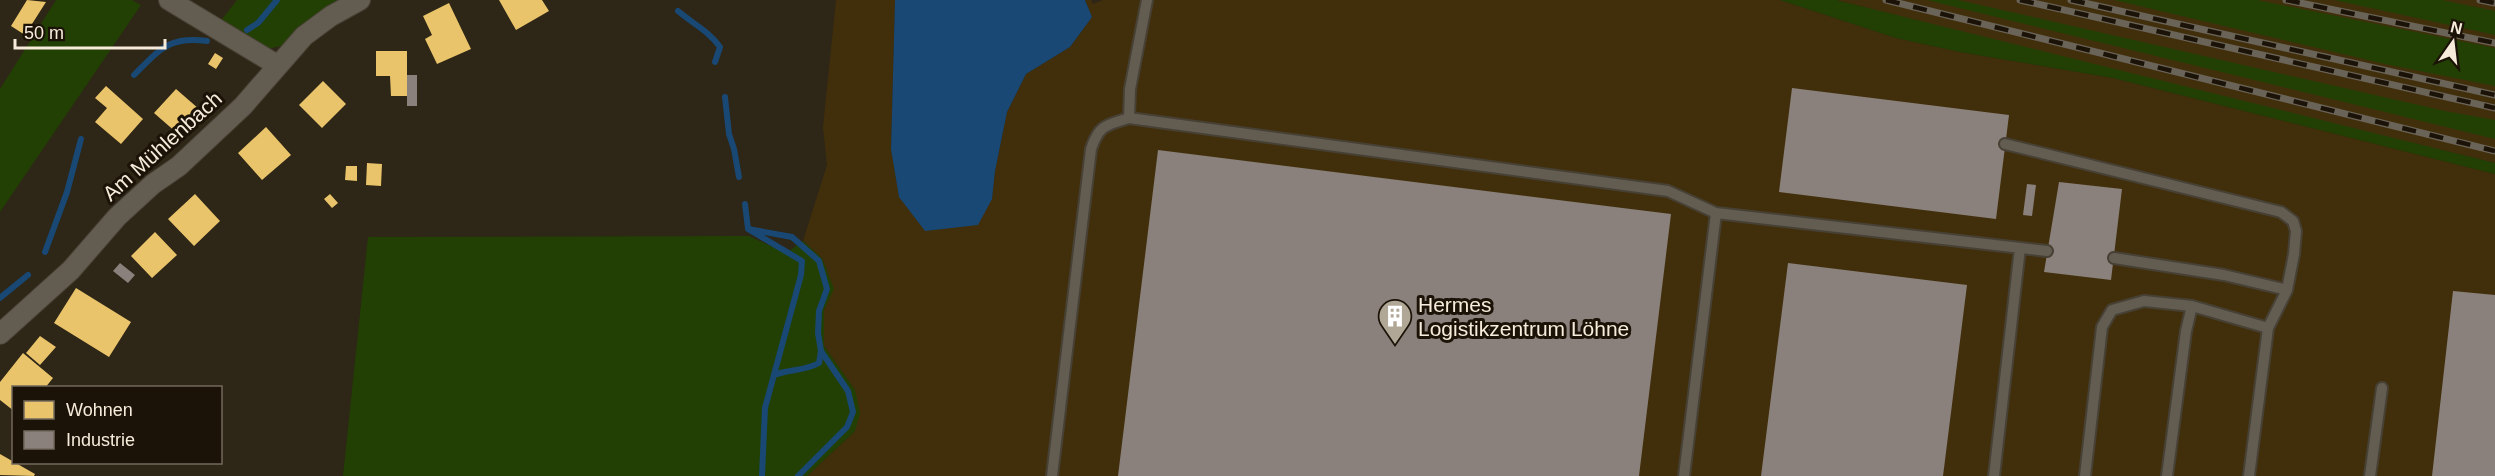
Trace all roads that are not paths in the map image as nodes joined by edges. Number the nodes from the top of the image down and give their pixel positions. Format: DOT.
graph roads {
  1 [pos="169,0"];
  2 [pos="360,0"];
  3 [pos="1147,0"];
  4 [pos="277,65"];
  5 [pos="1129,118"];
  6 [pos="2005,144"];
  7 [pos="1716,213"];
  8 [pos="2020,248"];
  9 [pos="2047,251"];
  10 [pos="2114,258"];
  11 [pos="2287,290"];
  12 [pos="2192,306"];
  13 [pos="2268,328"];
  14 [pos="0,334"];
  15 [pos="2382,388"];
  16 [pos="1052,476"];
  17 [pos="1684,476"];
  18 [pos="1994,476"];
  19 [pos="2085,476"];
  20 [pos="2167,476"];
  21 [pos="2249,476"];
  22 [pos="2370,476"];
  1 -- 4 [label="street"];
  2 -- 4 [label="street, Am Mühlenbach"];
  3 -- 5 [label="lane"];
  4 -- 14 [label="street, Am Mühlenbach"];
  5 -- 7 [label="lane"];
  5 -- 16 [label="lane"];
  6 -- 11 [label="lane"];
  7 -- 8 [label="lane"];
  7 -- 17 [label="lane"];
  8 -- 9 [label="lane"];
  8 -- 18 [label="lane"];
  10 -- 11 [label="lane"];
  11 -- 13 [label="lane"];
  12 -- 13 [label="lane"];
  12 -- 19 [label="lane"];
  12 -- 20 [label="lane"];
  13 -- 21 [label="lane"];
  15 -- 22 [label="lane"];
}
